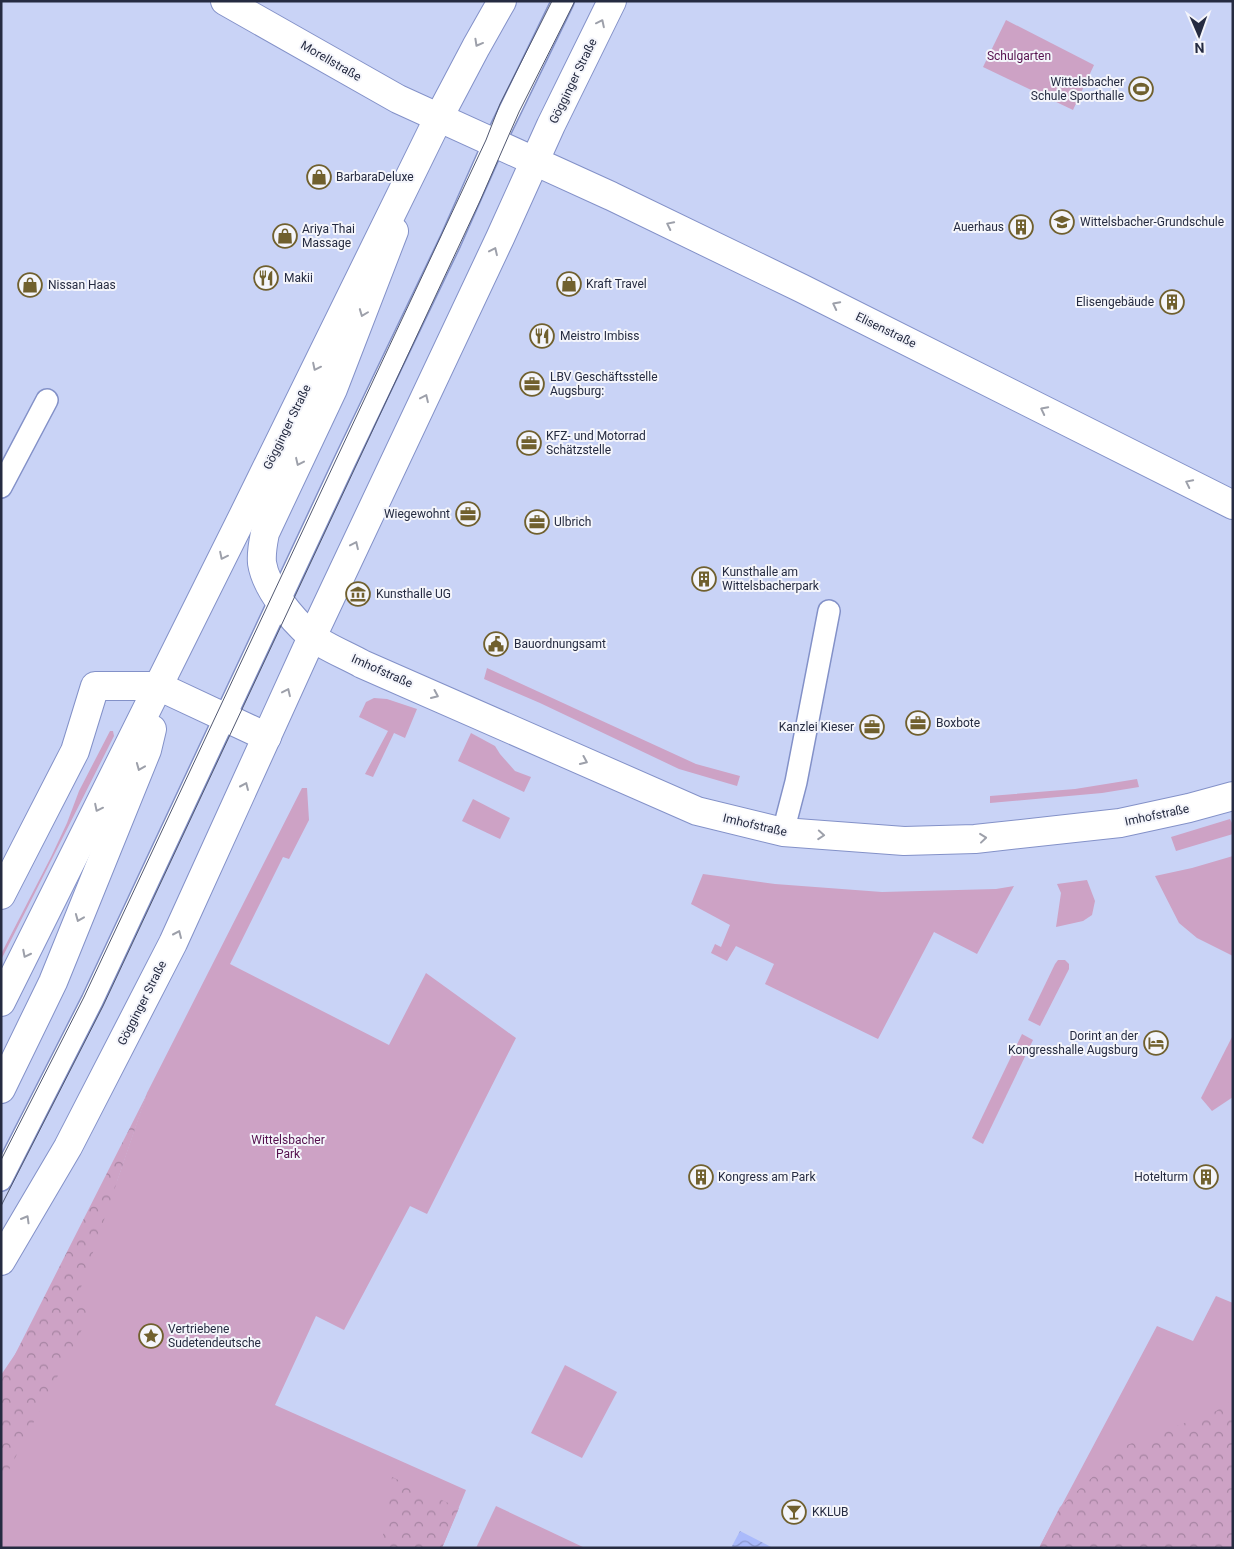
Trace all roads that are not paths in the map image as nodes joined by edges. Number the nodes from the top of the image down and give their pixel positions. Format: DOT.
graph roads {
  1 [pos="225,1"];
  2 [pos="502,1"];
  3 [pos="564,1"];
  4 [pos="612,1"];
  5 [pos="438,118"];
  6 [pos="494,143"];
  7 [pos="535,162"];
  8 [pos="414,168"];
  9 [pos="47,400"];
  10 [pos="1,487"];
  11 [pos="1233,505"];
  12 [pos="279,601"];
  13 [pos="829,611"];
  14 [pos="312,637"];
  15 [pos="158,686"];
  16 [pos="225,717"];
  17 [pos="267,737"];
  18 [pos="1233,796"];
  19 [pos="782,832"];
  20 [pos="1,895"];
  21 [pos="1,1002"];
  22 [pos="1,1089"];
  23 [pos="1,1180"];
  24 [pos="1,1261"];
  1 -- 5 [label="street, Morellstraße"];
  2 -- 5 [label="street, Gögginger Straße, one-way"];
  3 -- 6 [label="lane"];
  7 -- 4 [label="street, Gögginger Straße, one-way"];
  5 -- 6 [label="street"];
  5 -- 8 [label="street, Gögginger Straße"];
  6 -- 7 [label="street"];
  6 -- 12 [label="lane"];
  11 -- 7 [label="street, Elisenstraße, one-way"];
  14 -- 7 [label="street, Gögginger Straße, one-way"];
  8 -- 12 [label="street, Gögginger Straße, one-way"];
  8 -- 15 [label="street, Gögginger Straße, one-way"];
  9 -- 10 [label="lane"];
  12 -- 14 [label="street, Gögginger Straße"];
  12 -- 16 [label="lane"];
  13 -- 19 [label="lane"];
  17 -- 14 [label="street, Gögginger Straße, one-way"];
  14 -- 19 [label="street, Imhofstraße, one-way"];
  15 -- 16 [label="street"];
  15 -- 20 [label="street"];
  15 -- 21 [label="street, Gögginger Straße, one-way"];
  15 -- 22 [label="street, Gögginger Straße, one-way"];
  16 -- 17 [label="street"];
  16 -- 23 [label="lane"];
  24 -- 17 [label="street, Gögginger Straße, one-way"];
  19 -- 18 [label="street, Imhofstraße, one-way"];
}
